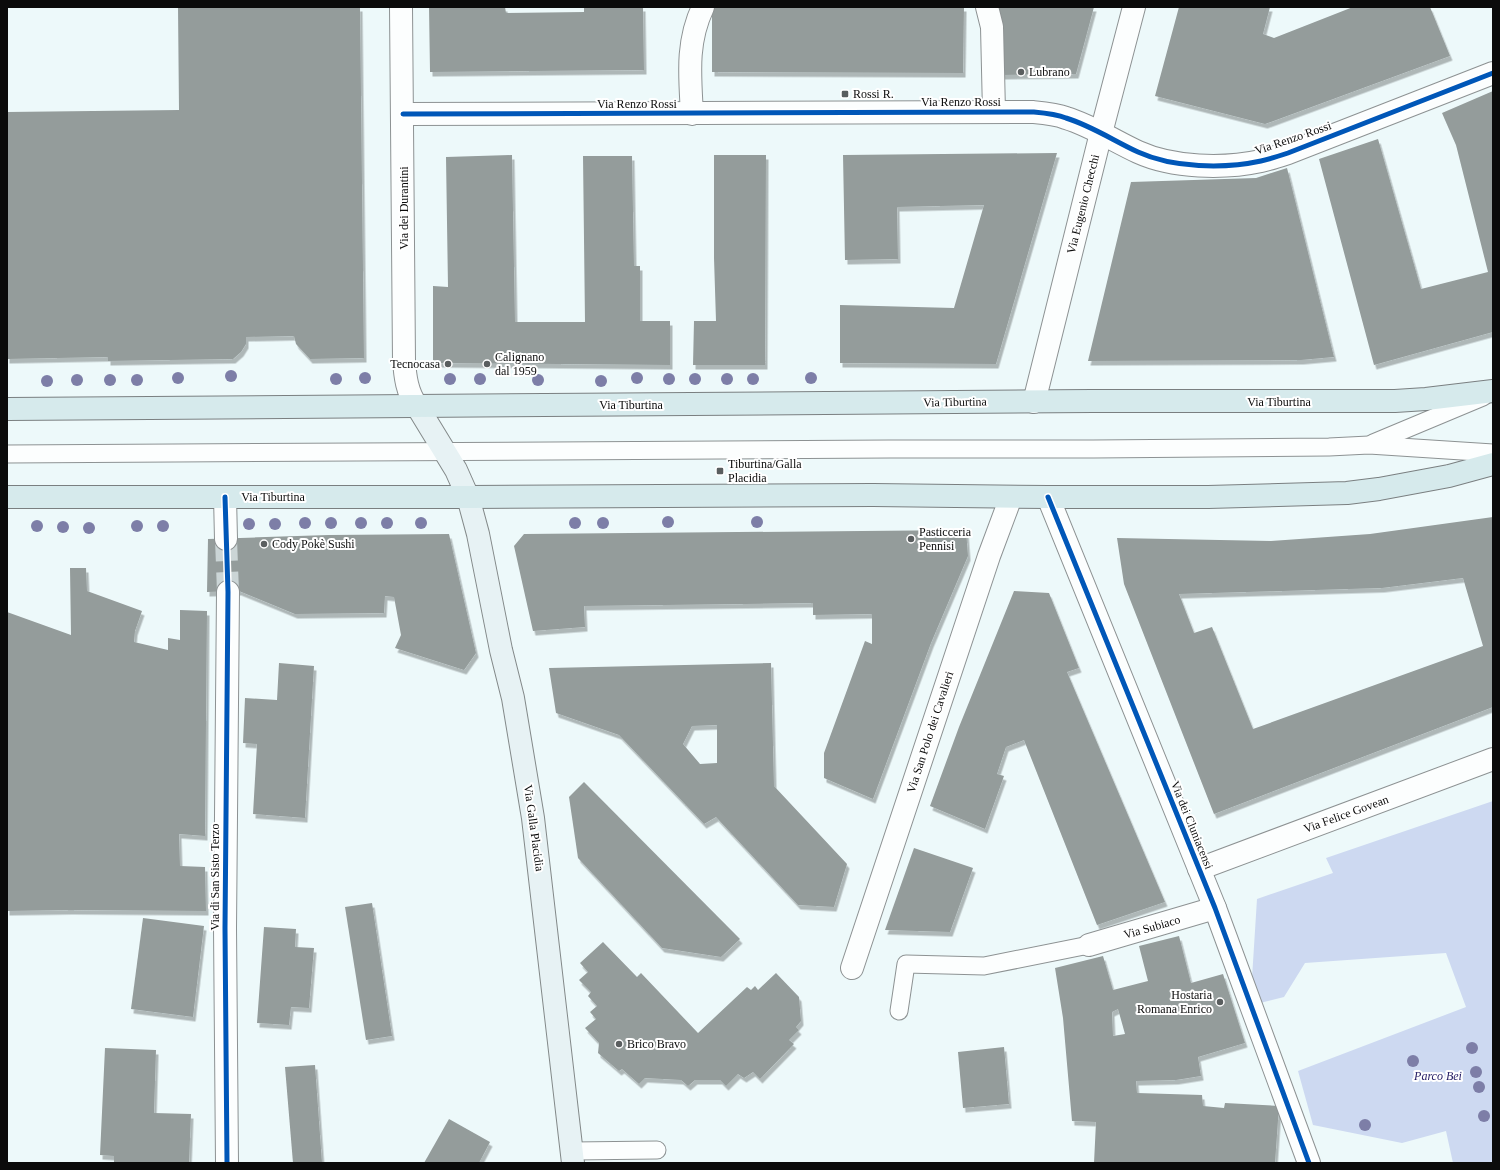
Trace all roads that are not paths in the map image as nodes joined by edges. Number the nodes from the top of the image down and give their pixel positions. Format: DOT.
graph roads {
  1 [pos="401,7"];
  2 [pos="702,7"];
  3 [pos="987,7"];
  4 [pos="1134,7"];
  5 [pos="1493,73"];
  6 [pos="994,112"];
  7 [pos="403,114"];
  8 [pos="692,114"];
  9 [pos="1101,133"];
  10 [pos="1493,392"];
  11 [pos="1034,402"];
  12 [pos="417,406"];
  13 [pos="7,409"];
  14 [pos="1369,445"];
  15 [pos="446,452"];
  16 [pos="1493,453"];
  17 [pos="7,454"];
  18 [pos="1493,464"];
  19 [pos="7,497"];
  20 [pos="225,497"];
  21 [pos="1011,497"];
  22 [pos="1048,497"];
  23 [pos="468,498"];
  24 [pos="226,539"];
  25 [pos="228,592"];
  26 [pos="1493,759"];
  27 [pos="1199,869"];
  28 [pos="1215,908"];
  29 [pos="1089,945"];
  30 [pos="852,968"];
  31 [pos="899,1011"];
  32 [pos="657,1150"];
  33 [pos="573,1157"];
  34 [pos="227,1163"];
  35 [pos="1309,1163"];
  1 -- 7 [label="street, Via dei Durantini"];
  2 -- 8 [label="street"];
  3 -- 6 [label="street"];
  4 -- 9 [label="street, Via Eugenio Checchi"];
  5 -- 9 [label="street, Via Renzo Rossi"];
  6 -- 8 [label="street, Via Renzo Rossi"];
  6 -- 9 [label="street, Via Renzo Rossi"];
  7 -- 8 [label="street, Via Renzo Rossi"];
  7 -- 12 [label="street, Via dei Durantini"];
  9 -- 11 [label="street, Via Eugenio Checchi"];
  10 -- 11 [label="main road, Via Tiburtina"];
  10 -- 14 [label="lane, Via Tiburtina"];
  11 -- 12 [label="main road, Via Tiburtina"];
  12 -- 13 [label="main road, Via Tiburtina"];
  12 -- 15 [label="main road"];
  14 -- 15 [label="lane, Via Tiburtina"];
  14 -- 16 [label="lane, Via Tiburtina"];
  15 -- 17 [label="lane, Via Tiburtina"];
  15 -- 23 [label="main road"];
  18 -- 22 [label="main road, Via Tiburtina"];
  19 -- 20 [label="main road, Via Tiburtina"];
  20 -- 23 [label="main road, Via Tiburtina"];
  20 -- 24 [label="street"];
  21 -- 22 [label="main road, Via Tiburtina"];
  21 -- 23 [label="main road, Via Tiburtina"];
  21 -- 30 [label="street, Via San Polo dei Cavalieri"];
  22 -- 27 [label="street, Via dei Cluniacensi"];
  23 -- 33 [label="main road, Via Galla Placidia"];
  25 -- 34 [label="street, Via di San Sisto Terzo"];
  26 -- 27 [label="street, Via Felice Govean"];
  27 -- 28 [label="street, Via dei Cluniacensi"];
  28 -- 29 [label="street, Via Subiaco"];
  28 -- 35 [label="street, Via dei Cluniacensi"];
  29 -- 31 [label="lane"];
  32 -- 33 [label="lane"];
}
